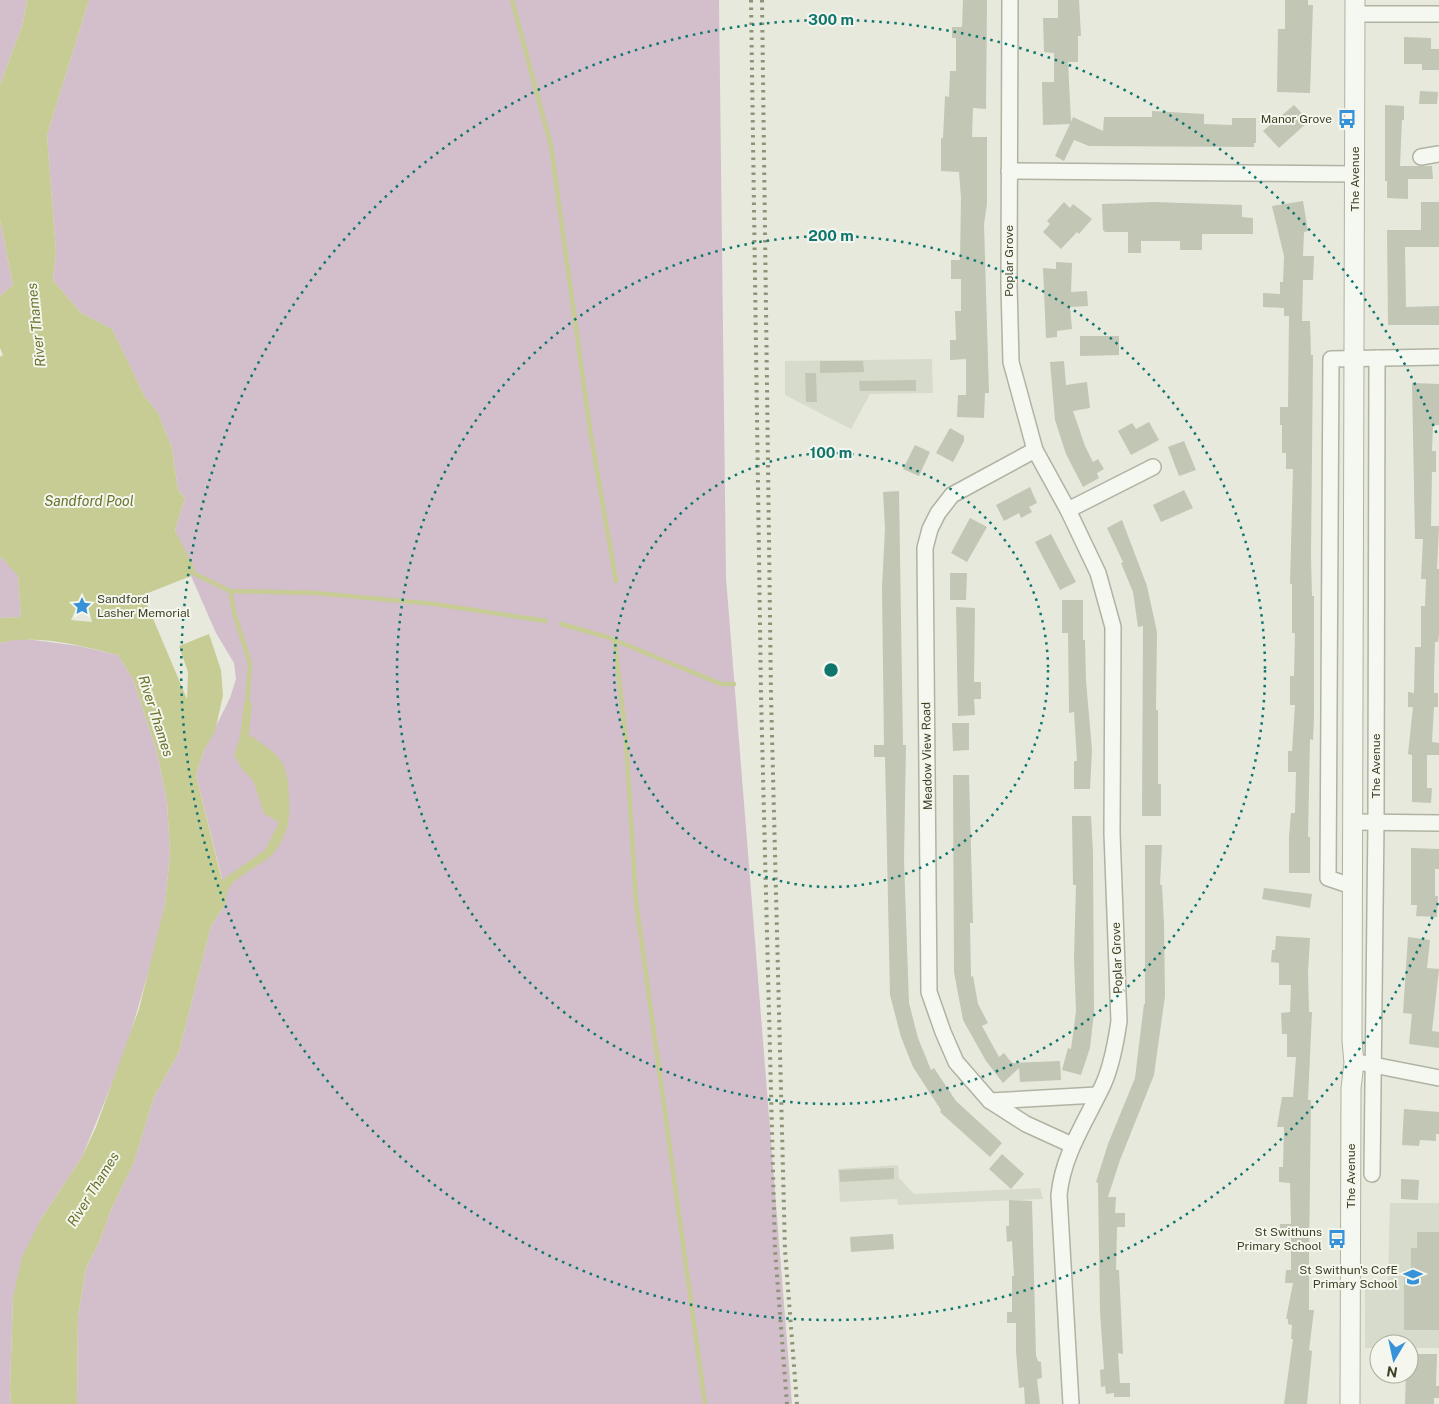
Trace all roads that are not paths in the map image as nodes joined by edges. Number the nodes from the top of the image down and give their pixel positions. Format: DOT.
graph roads {
  1 [pos="1010,0"];
  2 [pos="1355,7"];
  3 [pos="1439,14"];
  4 [pos="1439,154"];
  5 [pos="1421,157"];
  6 [pos="1010,171"];
  7 [pos="1354,174"];
  8 [pos="1439,357"];
  9 [pos="1354,358"];
  10 [pos="1377,358"];
  11 [pos="1035,450"];
  12 [pos="1153,467"];
  13 [pos="1068,510"];
  14 [pos="1354,822"];
  15 [pos="1376,822"];
  16 [pos="1439,823"];
  17 [pos="1354,888"];
  18 [pos="1363,1064"];
  19 [pos="1439,1078"];
  20 [pos="1097,1096"];
  21 [pos="990,1102"];
  22 [pos="1072,1145"];
  23 [pos="1372,1174"];
  24 [pos="1071,1404"];
  25 [pos="1350,1404"];
  1 -- 6 [label="street, Poplar Grove"];
  2 -- 3 [label="street"];
  2 -- 7 [label="street, The Avenue"];
  4 -- 5 [label="street"];
  6 -- 7 [label="street"];
  6 -- 11 [label="street, Poplar Grove"];
  7 -- 9 [label="street, The Avenue"];
  8 -- 10 [label="street"];
  9 -- 10 [label="street"];
  9 -- 14 [label="street, The Avenue"];
  9 -- 17 [label="street"];
  10 -- 15 [label="street, The Avenue"];
  11 -- 13 [label="street, Poplar Grove"];
  11 -- 21 [label="street, Meadow View Road"];
  12 -- 13 [label="street"];
  13 -- 20 [label="street, Poplar Grove"];
  14 -- 15 [label="street"];
  14 -- 17 [label="street, The Avenue"];
  15 -- 16 [label="street"];
  15 -- 18 [label="street, The Avenue"];
  17 -- 18 [label="street, The Avenue"];
  18 -- 19 [label="street"];
  18 -- 23 [label="street, The Avenue"];
  18 -- 25 [label="street, The Avenue"];
  20 -- 21 [label="street"];
  20 -- 22 [label="street, Poplar Grove"];
  21 -- 22 [label="street, Meadow View Road"];
  22 -- 24 [label="street, Poplar Grove"];
}
